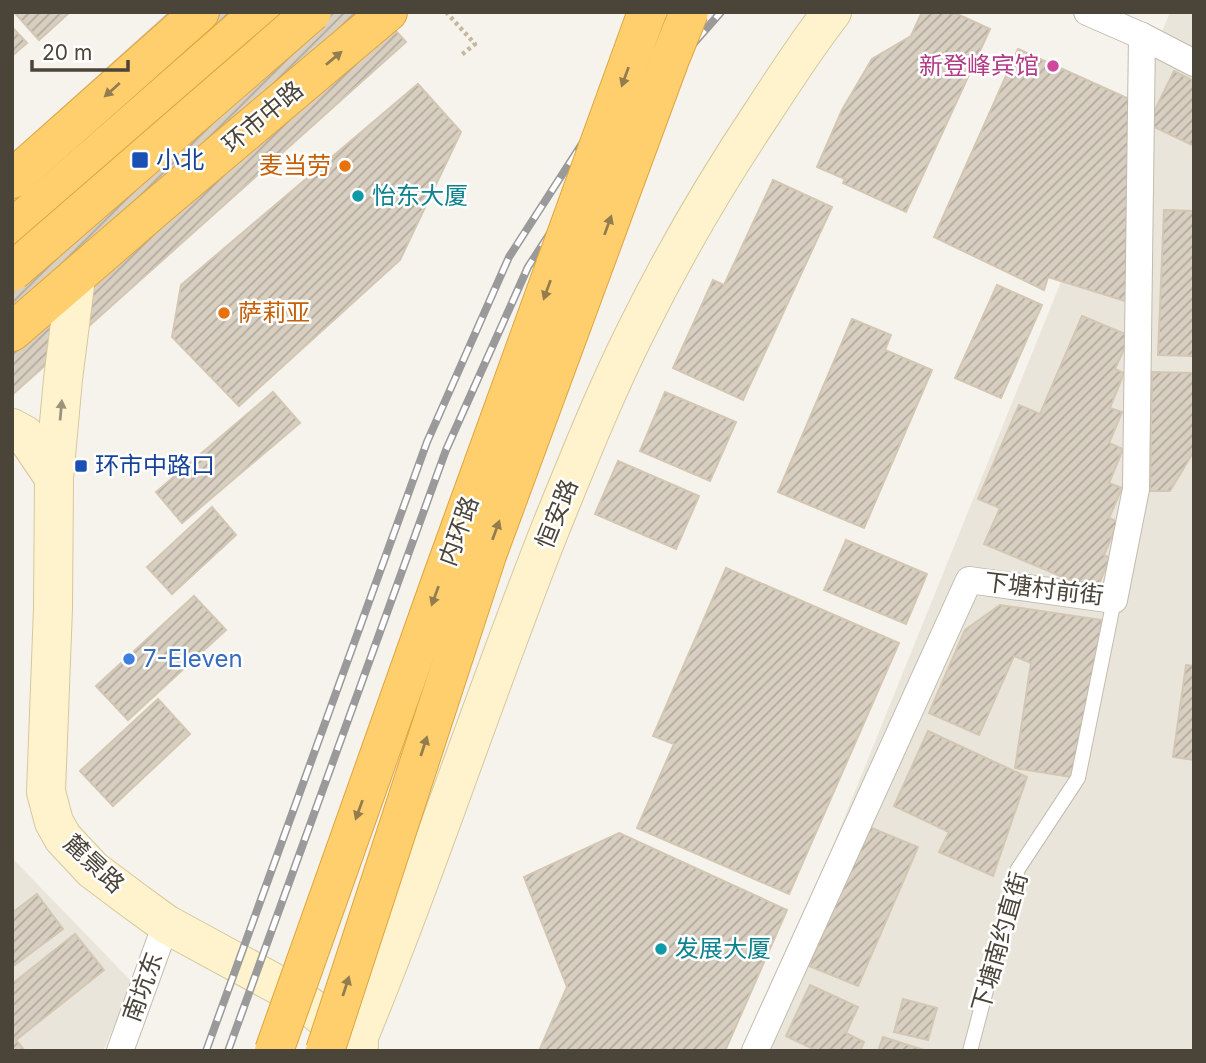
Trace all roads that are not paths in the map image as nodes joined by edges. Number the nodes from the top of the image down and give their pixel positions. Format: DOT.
graph roads {
  1 [pos="200,12"];
  2 [pos="260,12"];
  3 [pos="286,12"];
  4 [pos="312,12"];
  5 [pos="388,12"];
  6 [pos="648,12"];
  7 [pos="689,12"];
  8 [pos="832,12"];
  9 [pos="1087,12"];
  10 [pos="1142,36"];
  11 [pos="1194,64"];
  12 [pos="224,66"];
  13 [pos="12,179"];
  14 [pos="153,210"];
  15 [pos="12,229"];
  16 [pos="12,251"];
  17 [pos="12,271"];
  18 [pos="76,277"];
  19 [pos="12,332"];
  20 [pos="12,428"];
  21 [pos="54,478"];
  22 [pos="1114,600"];
  23 [pos="166,924"];
  24 [pos="352,1049"];
  25 [pos="120,1051"];
  26 [pos="274,1051"];
  27 [pos="755,1051"];
  28 [pos="970,1051"];
  1 -- 13 [label="highway, one-way"];
  2 -- 15 [label="highway"];
  3 -- 12 [label="highway"];
  4 -- 17 [label="highway, 环市中路, bridge"];
  14 -- 5 [label="highway, 环市中路, one-way"];
  6 -- 26 [label="highway, 内环路, one-way, bridge"];
  24 -- 7 [label="highway, 内环路, one-way, bridge"];
  8 -- 24 [label="street, 恒安路"];
  9 -- 10 [label="street"];
  10 -- 11 [label="street"];
  10 -- 22 [label="street, 下塘村前街"];
  12 -- 14 [label="highway"];
  12 -- 16 [label="highway"];
  14 -- 18 [label="highway, 环市中路"];
  18 -- 19 [label="highway, 环市中路"];
  21 -- 18 [label="street, 麓景路, one-way"];
  20 -- 21 [label="street"];
  21 -- 23 [label="street, 麓景路"];
  22 -- 27 [label="street, 下塘村前街"];
  22 -- 28 [label="lane, 下塘南约直街"];
  23 -- 24 [label="street, 麓景路"];
  23 -- 25 [label="street, 南坑东"];
}
